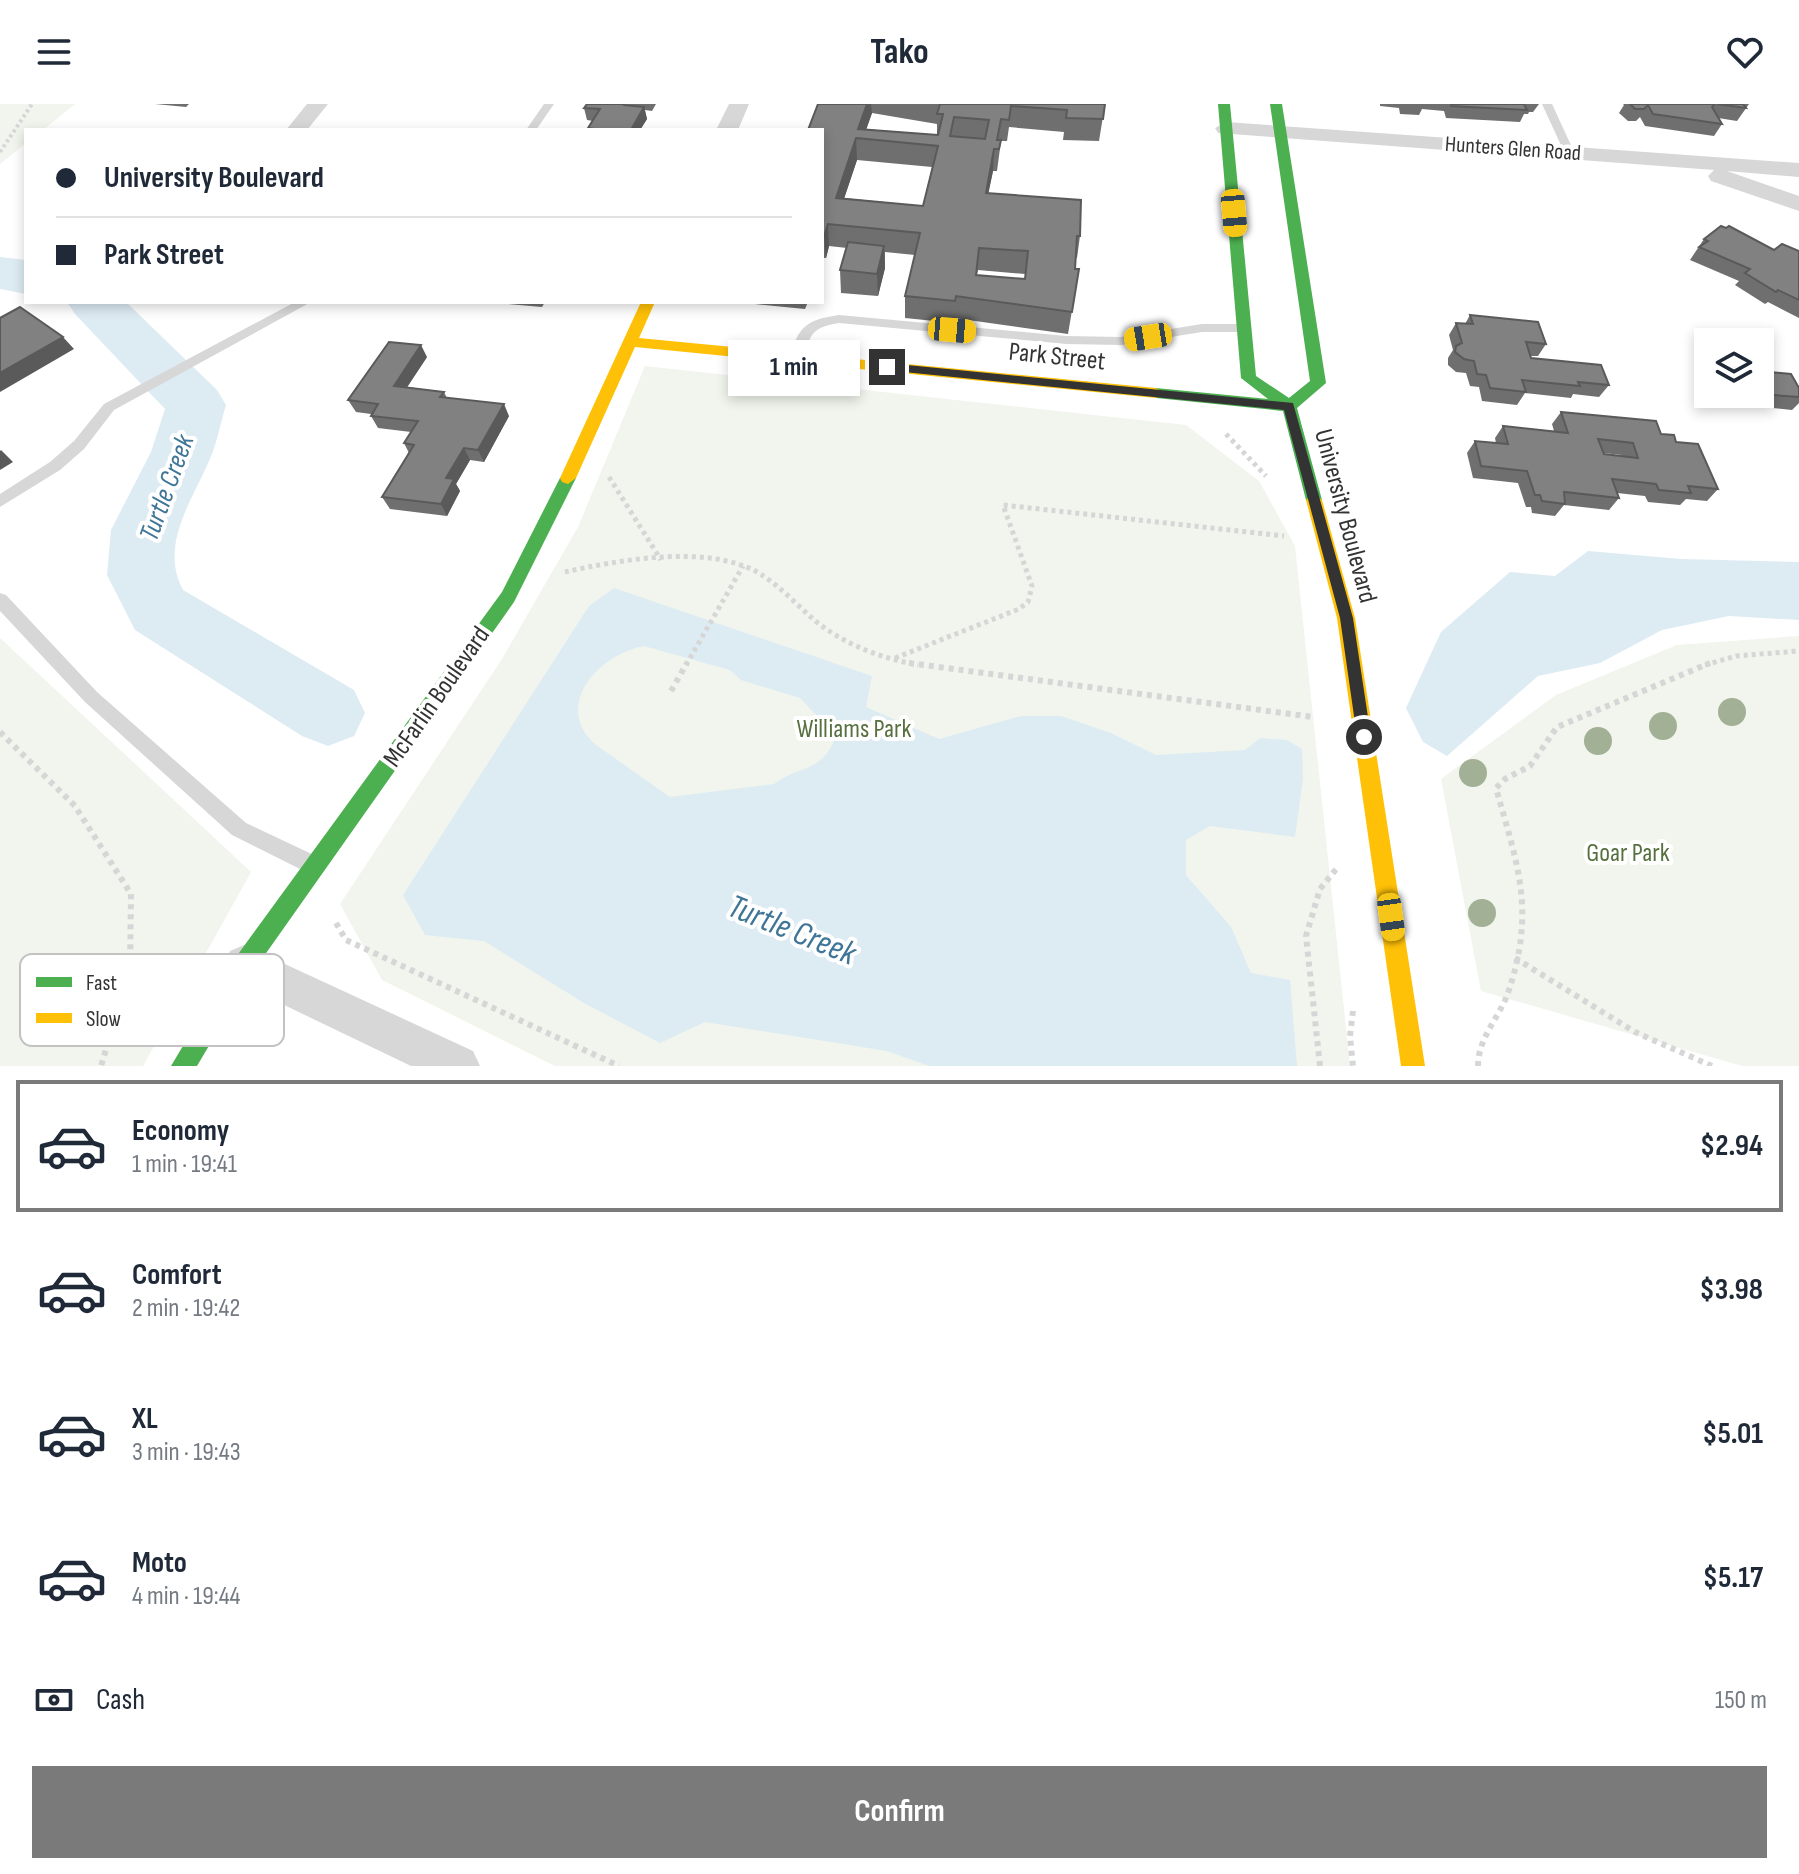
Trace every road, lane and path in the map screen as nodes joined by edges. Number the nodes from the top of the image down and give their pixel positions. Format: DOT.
graph roads {
  1 [pos="32,104"];
  2 [pos="318,104"];
  3 [pos="549,104"];
  4 [pos="739,104"];
  5 [pos="1224,104"];
  6 [pos="1276,104"];
  7 [pos="1547,104"];
  8 [pos="298,128"];
  9 [pos="532,128"];
  10 [pos="728,128"];
  11 [pos="1226,128"];
  12 [pos="1280,131"];
  13 [pos="0,152"];
  14 [pos="1570,154"];
  15 [pos="1678,161"];
  16 [pos="1799,170"];
  17 [pos="1799,204"];
  18 [pos="301,304"];
  19 [pos="647,304"];
  20 [pos="1244,328"];
  21 [pos="629,342"];
  22 [pos="796,358"];
  23 [pos="1289,406"];
  24 [pos="1214,428"];
  25 [pos="605,474"];
  26 [pos="1272,483"];
  27 [pos="0,501"];
  28 [pos="1285,536"];
  29 [pos="661,560"];
  30 [pos="743,566"];
  31 [pos="555,575"];
  32 [pos="0,600"];
  33 [pos="1799,651"];
  34 [pos="894,659"];
  35 [pos="671,691"];
  36 [pos="1313,704"];
  37 [pos="1313,717"];
  38 [pos="0,732"];
  39 [pos="1315,732"];
  40 [pos="316,866"];
  41 [pos="1340,881"];
  42 [pos="336,923"];
  43 [pos="130,954"];
  44 [pos="252,954"];
  45 [pos="1515,958"];
  46 [pos="284,984"];
  47 [pos="1354,1005"];
  48 [pos="107,1046"];
  49 [pos="195,1046"];
  50 [pos="101,1066"];
  51 [pos="183,1066"];
  52 [pos="458,1066"];
  53 [pos="619,1066"];
  54 [pos="1320,1066"];
  55 [pos="1353,1066"];
  56 [pos="1413,1066"];
  57 [pos="1478,1066"];
  58 [pos="1712,1066"];
  1 -- 13 [label="path"];
  2 -- 8 [label="street"];
  3 -- 9 [label="lane"];
  4 -- 10 [label="street"];
  5 -- 11 [label="street, University Boulevard"];
  6 -- 12 [label="street, University Boulevard"];
  7 -- 14 [label="lane"];
  11 -- 12 [label="street, Hunters Glen Road"];
  11 -- 20 [label="street, University Boulevard"];
  12 -- 14 [label="street, Hunters Glen Road"];
  12 -- 23 [label="street, University Boulevard"];
  14 -- 15 [label="street, Hunters Glen Road"];
  15 -- 16 [label="street, Hunters Glen Road"];
  15 -- 17 [label="street"];
  18 -- 27 [label="lane"];
  19 -- 21 [label="street, McFarlin Boulevard"];
  20 -- 22 [label="lane"];
  20 -- 23 [label="street, University Boulevard"];
  21 -- 22 [label="street, Park Street"];
  21 -- 40 [label="street, McFarlin Boulevard"];
  22 -- 23 [label="street, Park Street"];
  23 -- 56 [label="street, University Boulevard"];
  24 -- 26 [label="path"];
  25 -- 29 [label="path"];
  28 -- 34 [label="path"];
  29 -- 30 [label="path"];
  29 -- 31 [label="path"];
  30 -- 34 [label="path"];
  30 -- 35 [label="path"];
  32 -- 40 [label="lane"];
  33 -- 45 [label="path"];
  34 -- 37 [label="path"];
  36 -- 37 [label="path"];
  37 -- 39 [label="path"];
  38 -- 43 [label="path"];
  40 -- 44 [label="street, McFarlin Boulevard"];
  41 -- 54 [label="path"];
  42 -- 53 [label="path"];
  45 -- 57 [label="path"];
  45 -- 58 [label="path"];
  46 -- 52 [label="street"];
  47 -- 55 [label="path"];
  48 -- 50 [label="path"];
  49 -- 51 [label="street, McFarlin Boulevard"];
}
